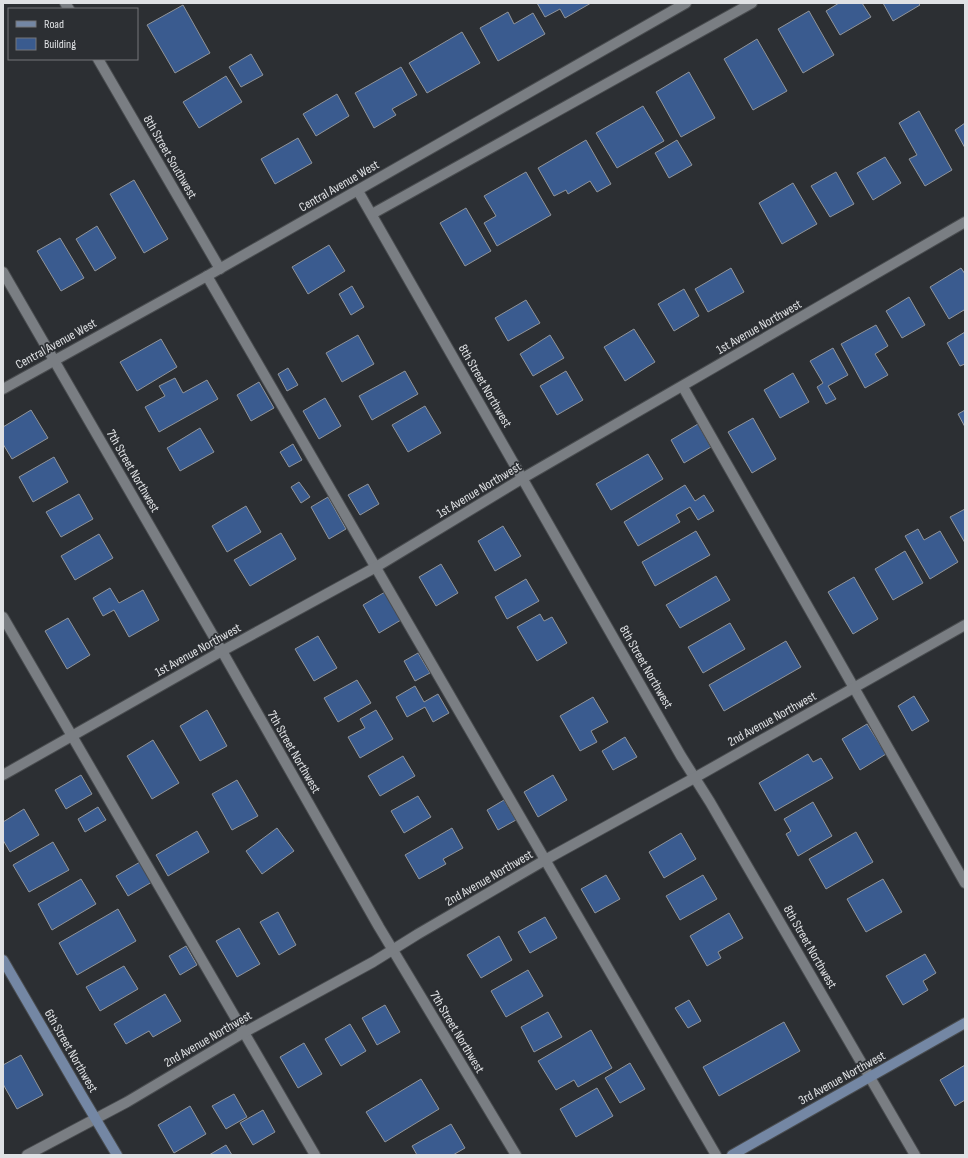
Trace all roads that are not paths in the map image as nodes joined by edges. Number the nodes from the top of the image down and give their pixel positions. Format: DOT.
graph roads {
  1 [pos="686,3"];
  2 [pos="752,3"];
  3 [pos="99,60"];
  4 [pos="358,191"];
  5 [pos="372,214"];
  6 [pos="965,222"];
  7 [pos="220,269"];
  8 [pos="3,272"];
  9 [pos="207,276"];
  10 [pos="54,360"];
  11 [pos="683,387"];
  12 [pos="3,389"];
  13 [pos="523,478"];
  14 [pos="376,567"];
  15 [pos="3,617"];
  16 [pos="965,625"];
  17 [pos="222,651"];
  18 [pos="854,688"];
  19 [pos="72,736"];
  20 [pos="3,775"];
  21 [pos="696,778"];
  22 [pos="545,860"];
  23 [pos="965,883"];
  24 [pos="393,950"];
  25 [pos="3,960"];
  26 [pos="965,1023"];
  27 [pos="244,1033"];
  28 [pos="870,1077"];
  29 [pos="96,1119"];
  30 [pos="27,1155"];
  31 [pos="117,1155"];
  32 [pos="315,1155"];
  33 [pos="516,1155"];
  34 [pos="716,1155"];
  35 [pos="732,1155"];
  36 [pos="915,1155"];
  1 -- 4 [label="street, Central Avenue West"];
  2 -- 5 [label="street"];
  3 -- 7 [label="street, 8th Street Southwest"];
  4 -- 5 [label="street, 8th Street Northwest"];
  4 -- 7 [label="street, Central Avenue West"];
  5 -- 13 [label="street, 8th Street Northwest"];
  6 -- 11 [label="street, 1st Avenue Northwest"];
  7 -- 9 [label="street, Central Avenue West"];
  8 -- 10 [label="street, 7th Street Northwest"];
  9 -- 10 [label="street, Central Avenue West"];
  9 -- 14 [label="street"];
  10 -- 12 [label="street, Central Avenue West"];
  10 -- 17 [label="street, 7th Street Northwest"];
  11 -- 13 [label="street, 1st Avenue Northwest"];
  11 -- 18 [label="street"];
  13 -- 14 [label="street, 1st Avenue Northwest"];
  13 -- 21 [label="street, 8th Street Northwest"];
  14 -- 17 [label="street, 1st Avenue Northwest"];
  14 -- 22 [label="street"];
  15 -- 19 [label="street"];
  16 -- 18 [label="street, 2nd Avenue Northwest"];
  17 -- 19 [label="street, 1st Avenue Northwest"];
  17 -- 24 [label="street, 7th Street Northwest"];
  18 -- 21 [label="street, 2nd Avenue Northwest"];
  18 -- 23 [label="street"];
  19 -- 20 [label="street, 1st Avenue Northwest"];
  19 -- 27 [label="street"];
  21 -- 22 [label="street, 2nd Avenue Northwest"];
  21 -- 28 [label="street, 8th Street Northwest"];
  22 -- 24 [label="street, 2nd Avenue Northwest"];
  22 -- 34 [label="street"];
  24 -- 27 [label="street, 2nd Avenue Northwest"];
  24 -- 33 [label="street, 7th Street Northwest"];
  25 -- 29 [label="main road, 6th Street Northwest"];
  26 -- 28 [label="main road, 3rd Avenue Northwest"];
  27 -- 29 [label="street, 2nd Avenue Northwest"];
  27 -- 32 [label="street"];
  28 -- 35 [label="main road, 3rd Avenue Northwest"];
  28 -- 36 [label="street, 8th Street Northwest"];
  29 -- 30 [label="street, 2nd Avenue Northwest"];
  29 -- 31 [label="main road, 6th Street Northwest"];
}
